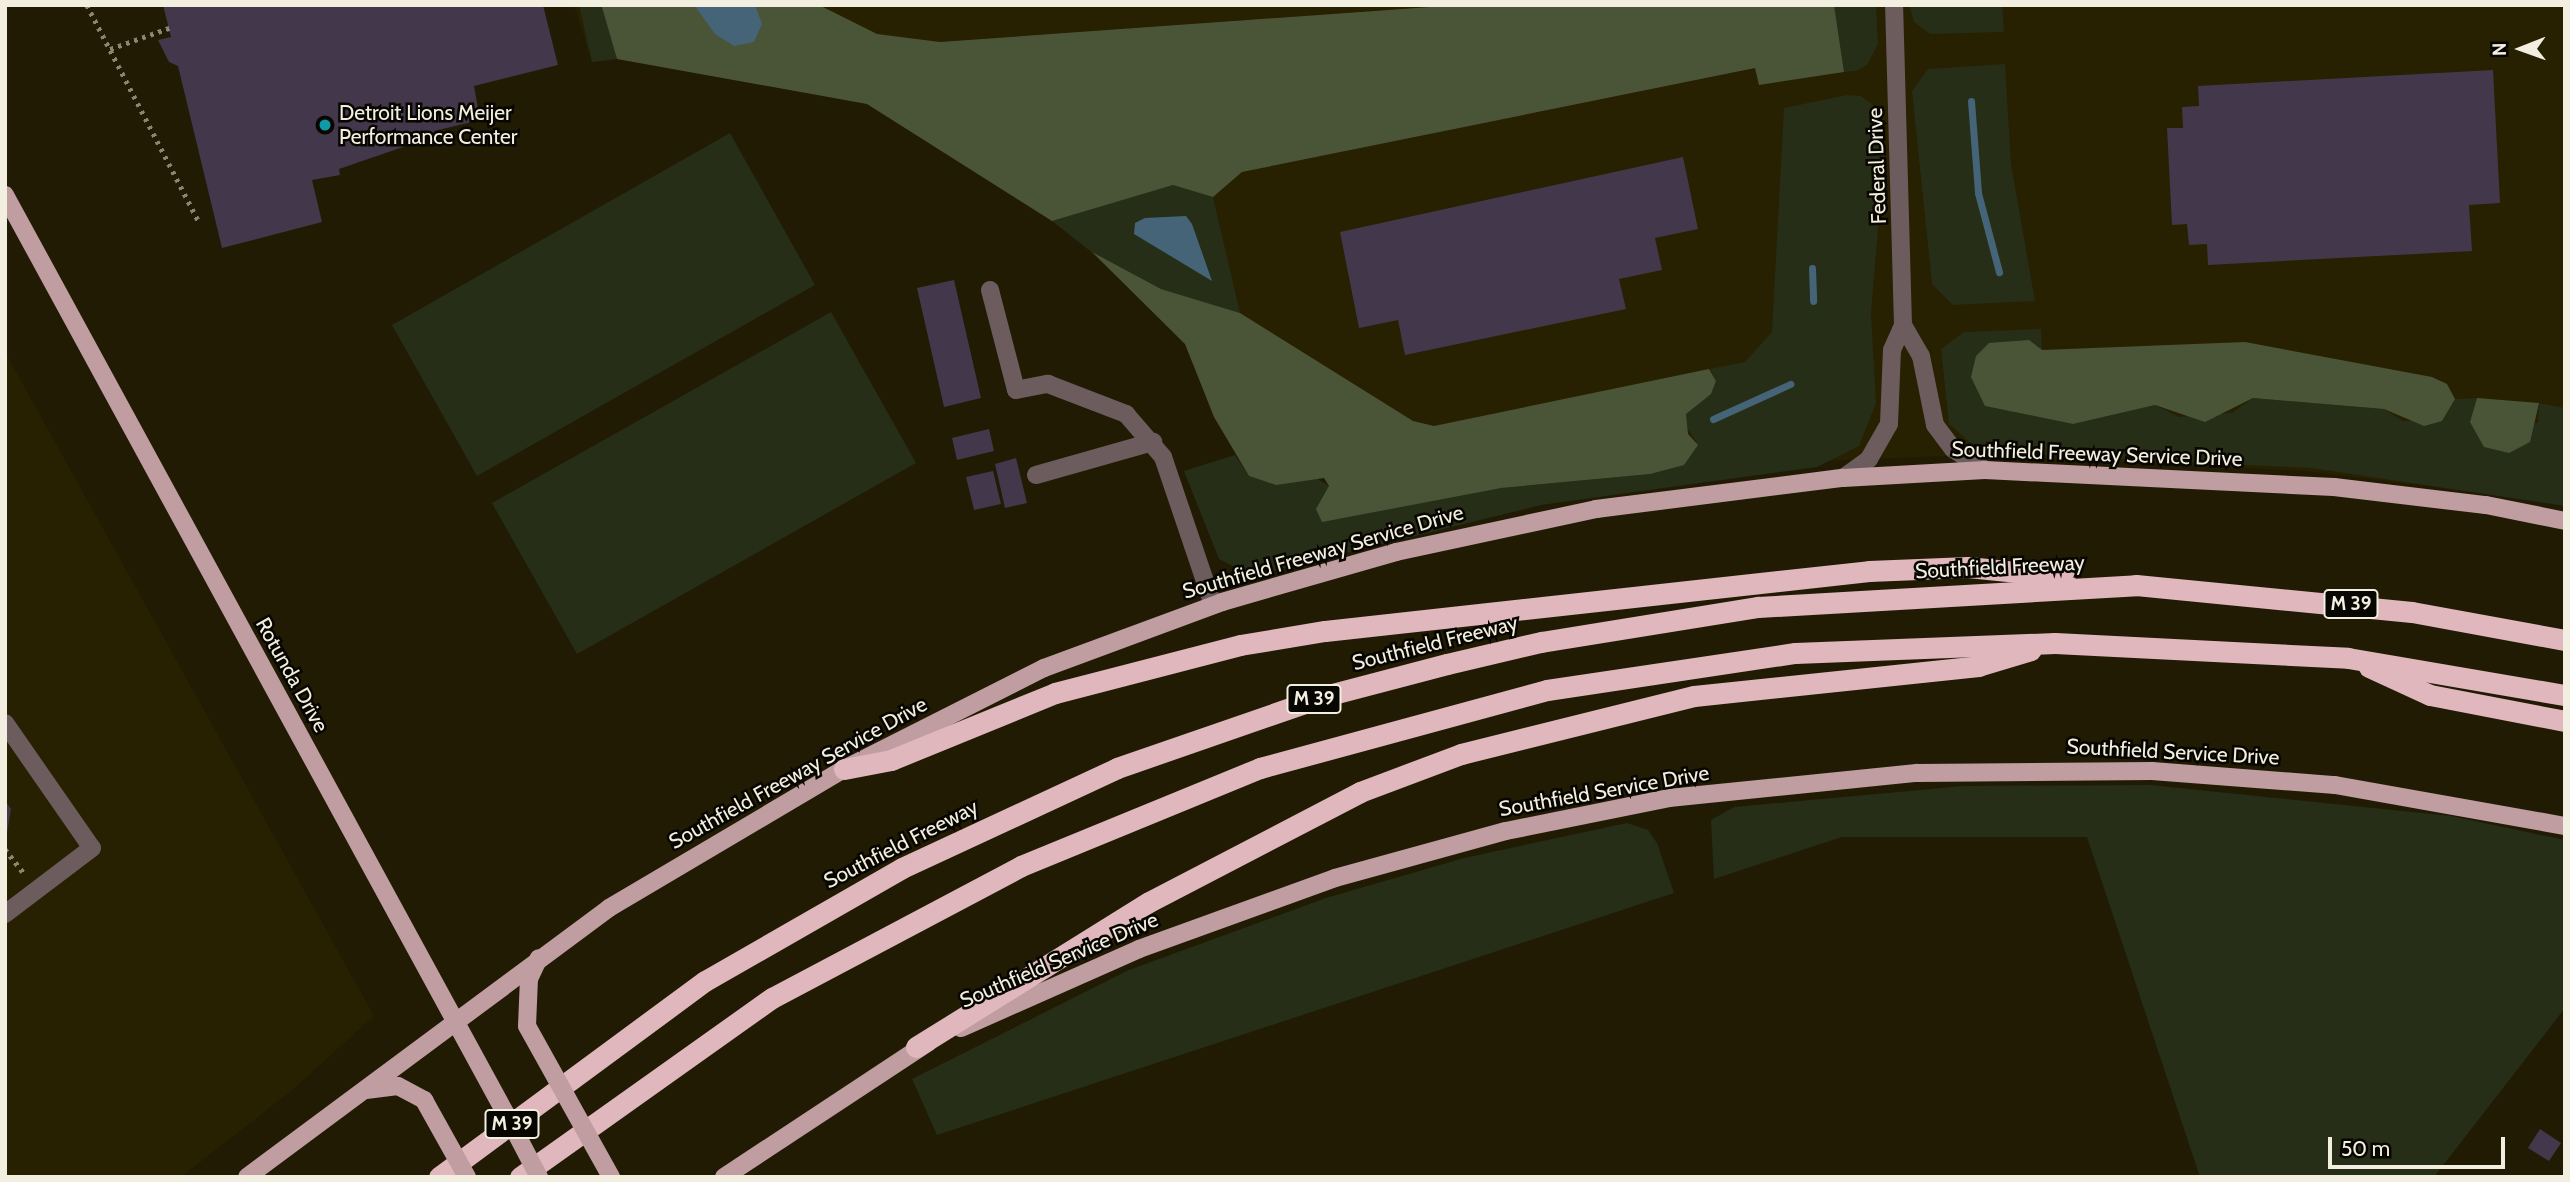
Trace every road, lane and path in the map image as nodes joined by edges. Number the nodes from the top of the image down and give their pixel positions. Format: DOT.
graph roads {
  1 [pos="87,5"];
  2 [pos="1894,5"];
  3 [pos="169,28"];
  4 [pos="110,49"];
  5 [pos="5,195"];
  6 [pos="199,222"];
  7 [pos="990,290"];
  8 [pos="1903,325"];
  9 [pos="1153,442"];
  10 [pos="1985,470"];
  11 [pos="1036,475"];
  12 [pos="1843,478"];
  13 [pos="2565,521"];
  14 [pos="2136,584"];
  15 [pos="1213,605"];
  16 [pos="2565,640"];
  17 [pos="2055,643"];
  18 [pos="2348,658"];
  19 [pos="2565,695"];
  20 [pos="2565,721"];
  21 [pos="5,723"];
  22 [pos="844,769"];
  23 [pos="2565,827"];
  24 [pos="5,849"];
  25 [pos="25,875"];
  26 [pos="5,914"];
  27 [pos="540,955"];
  28 [pos="454,1020"];
  29 [pos="916,1047"];
  30 [pos="362,1091"];
  31 [pos="247,1177"];
  32 [pos="439,1177"];
  33 [pos="467,1177"];
  34 [pos="520,1177"];
  35 [pos="540,1177"];
  36 [pos="611,1177"];
  37 [pos="724,1177"];
  1 -- 4 [label="path"];
  2 -- 8 [label="street, Federal Drive"];
  3 -- 4 [label="path"];
  4 -- 6 [label="path"];
  5 -- 28 [label="main road, Rotunda Drive"];
  7 -- 9 [label="street"];
  8 -- 10 [label="street, Federal Drive"];
  8 -- 12 [label="street, Federal Drive"];
  9 -- 11 [label="street"];
  9 -- 15 [label="street"];
  10 -- 12 [label="main road, Southfield Freeway Service Drive"];
  10 -- 13 [label="main road, Southfield Freeway Service Drive"];
  12 -- 15 [label="main road, Southfield Freeway Service Drive"];
  14 -- 16 [label="highway, Southfield Freeway / M 39"];
  14 -- 22 [label="highway"];
  14 -- 32 [label="highway, Southfield Freeway / M 39"];
  15 -- 22 [label="main road, Southfield Freeway Service Drive"];
  17 -- 18 [label="highway, M 39"];
  17 -- 29 [label="highway"];
  17 -- 34 [label="highway, M 39"];
  18 -- 19 [label="highway, M 39"];
  18 -- 20 [label="highway"];
  21 -- 26 [label="street"];
  22 -- 27 [label="main road, Southfield Freeway Service Drive"];
  23 -- 29 [label="main road, Southfield Service Drive"];
  24 -- 25 [label="path"];
  27 -- 28 [label="main road, Southfield Freeway Service Drive"];
  27 -- 36 [label="main road, bridge"];
  28 -- 30 [label="main road, Southfield Freeway Service Drive"];
  28 -- 35 [label="main road, Rotunda Drive, bridge"];
  29 -- 37 [label="main road, Southfield Service Drive"];
  30 -- 31 [label="main road, Southfield Freeway Service Drive"];
  30 -- 33 [label="main road, bridge"];
}
